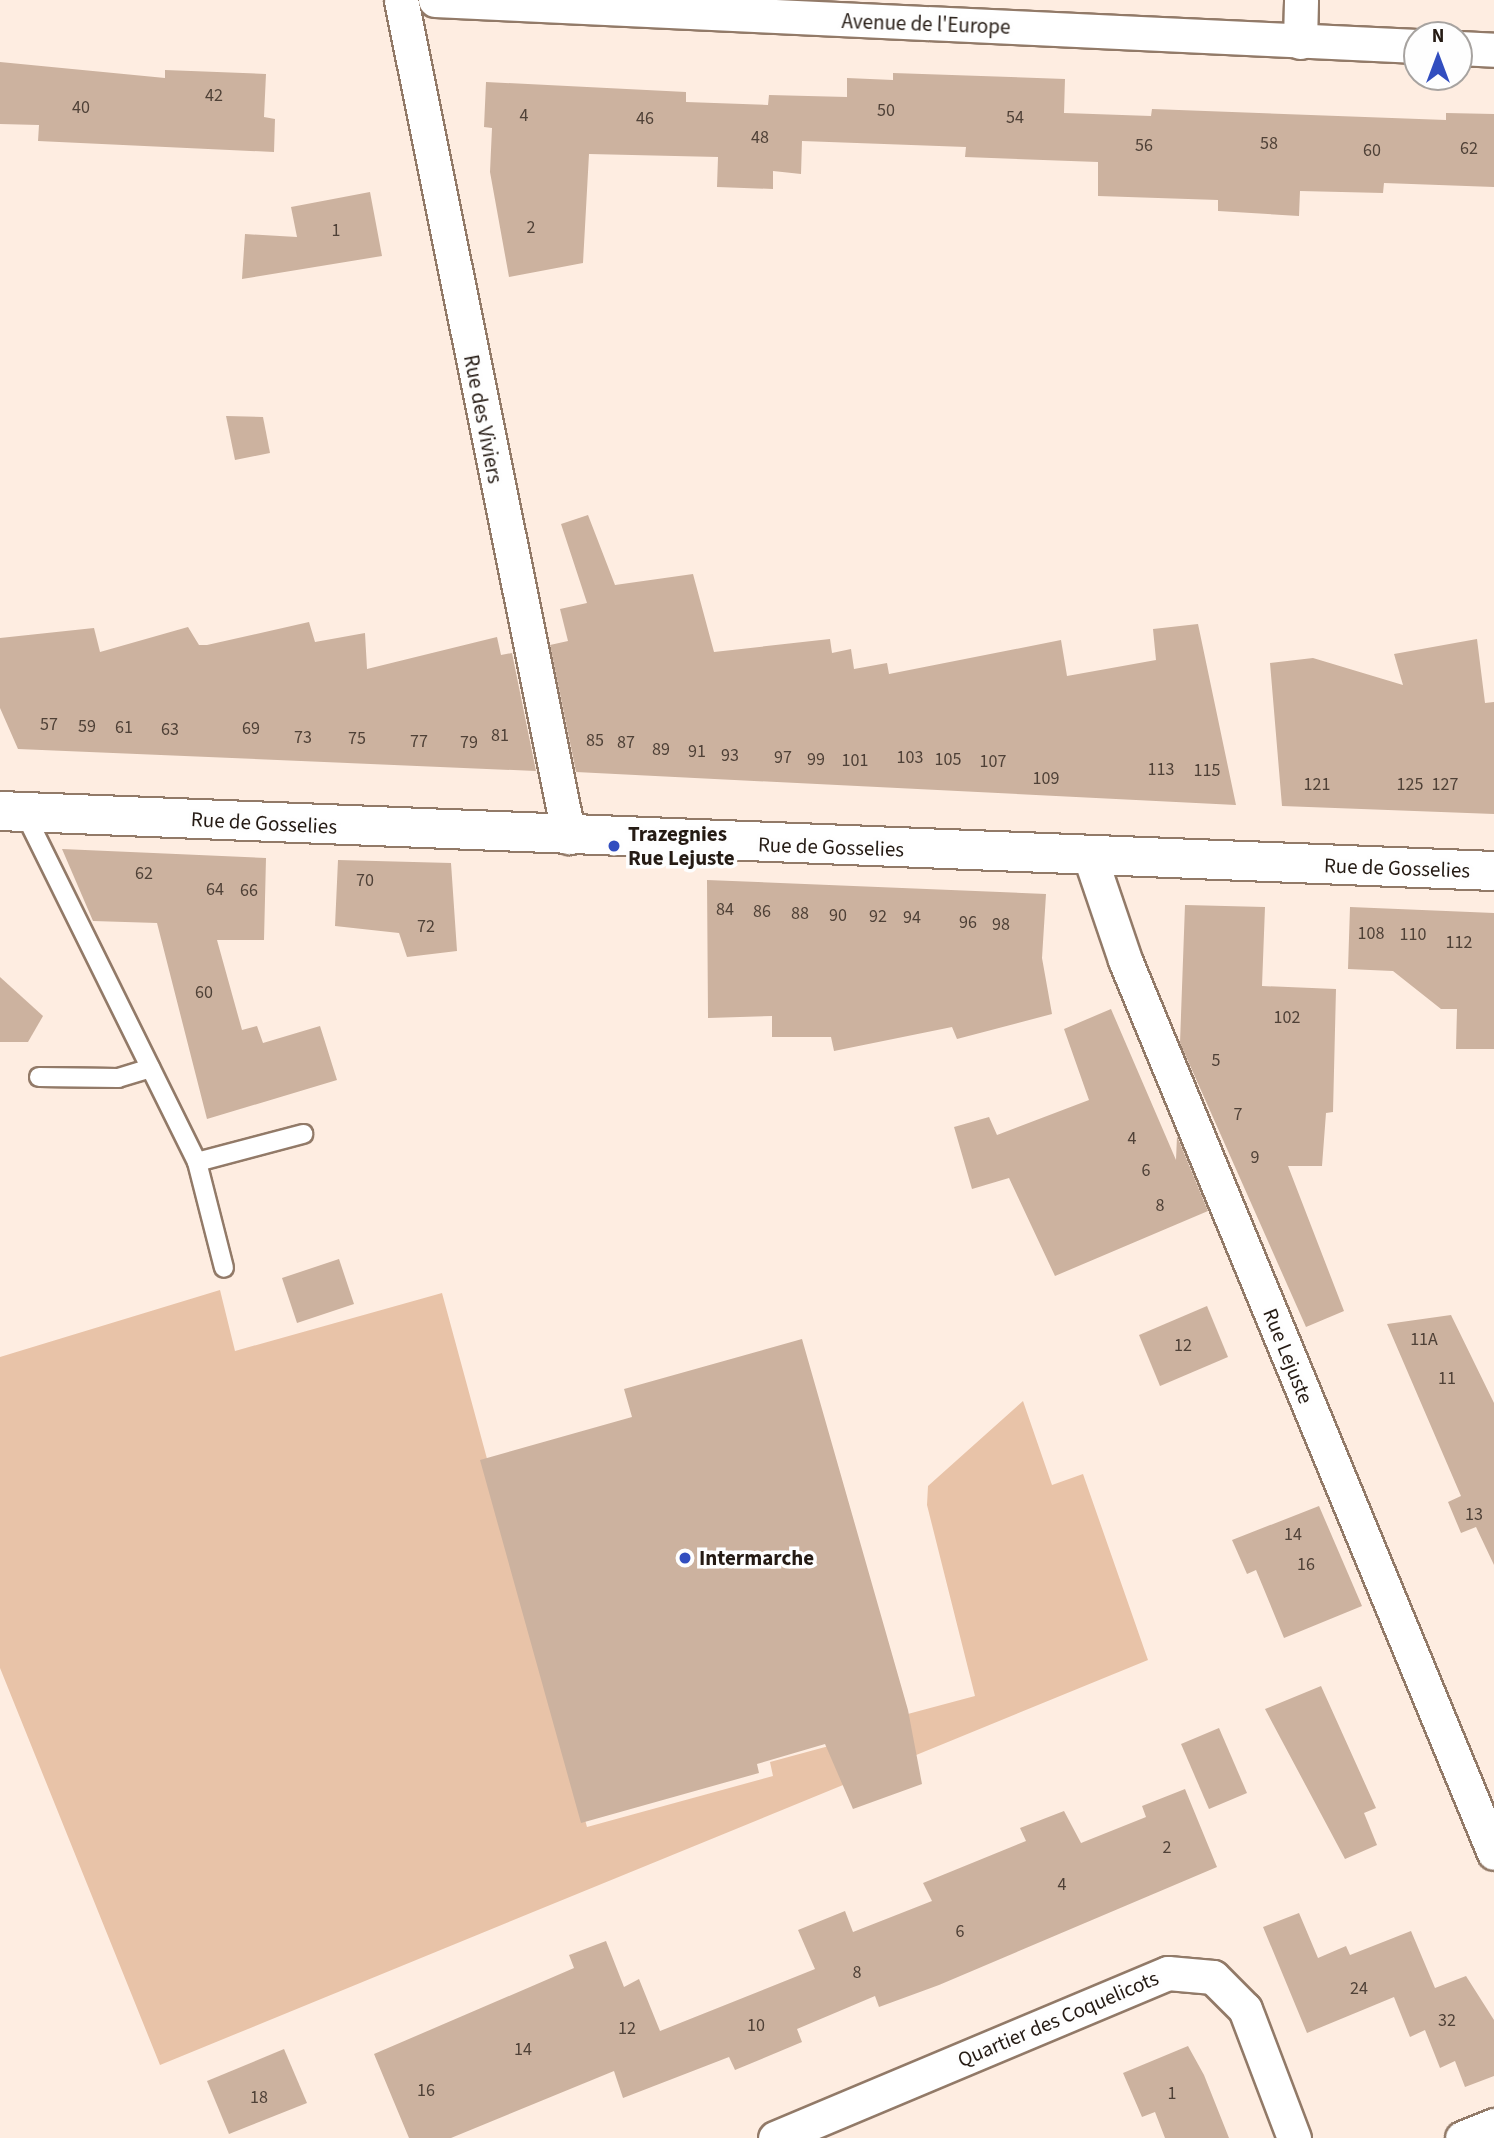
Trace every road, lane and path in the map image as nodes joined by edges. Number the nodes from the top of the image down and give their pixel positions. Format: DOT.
graph roads {
  1 [pos="401,0"];
  2 [pos="435,0"];
  3 [pos="1301,0"];
  4 [pos="685,6"];
  5 [pos="1300,42"];
  6 [pos="1403,46"];
  7 [pos="1473,49"];
  8 [pos="1494,50"];
  9 [pos="12,811"];
  10 [pos="569,837"];
  11 [pos="1090,857"];
  12 [pos="1494,871"];
  13 [pos="150,1068"];
  14 [pos="39,1077"];
  15 [pos="303,1134"];
  16 [pos="197,1162"];
  17 [pos="224,1268"];
  18 [pos="1494,1853"];
  19 [pos="1494,2125"];
  20 [pos="775,2138"];
  21 [pos="1294,2138"];
  22 [pos="1462,2138"];
  1 -- 10 [label="street, Rue des Viviers"];
  2 -- 4 [label="street, Avenue de l'Europe"];
  3 -- 5 [label="street"];
  4 -- 5 [label="street, Avenue de l'Europe"];
  5 -- 6 [label="street, Avenue de l'Europe"];
  7 -- 8 [label="street"];
  9 -- 10 [label="main road, Rue de Gosselies"];
  9 -- 13 [label="lane"];
  10 -- 11 [label="main road, Rue de Gosselies"];
  11 -- 12 [label="main road, Rue de Gosselies"];
  11 -- 18 [label="street, Rue Lejuste"];
  13 -- 14 [label="lane"];
  13 -- 16 [label="lane"];
  15 -- 16 [label="lane"];
  16 -- 17 [label="lane"];
  19 -- 22 [label="street"];
  20 -- 21 [label="street, Quartier des Coquelicots"];
}
